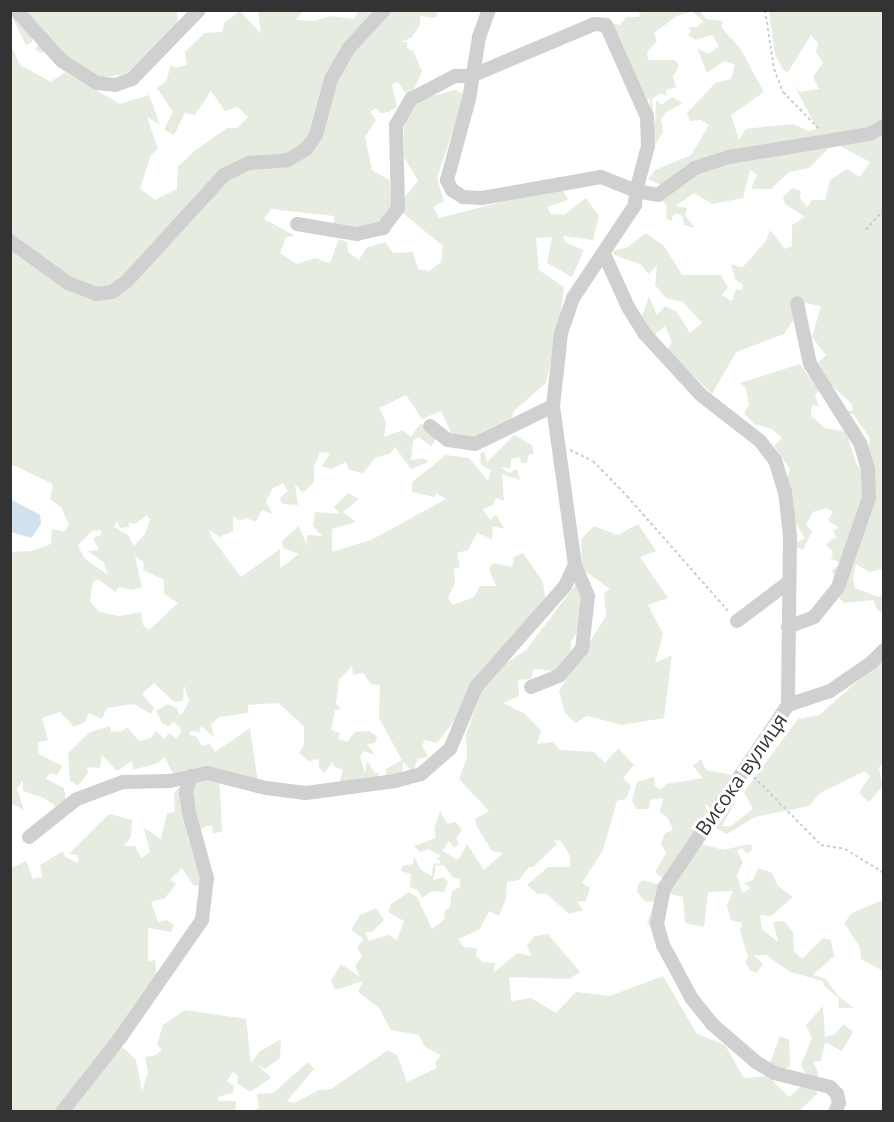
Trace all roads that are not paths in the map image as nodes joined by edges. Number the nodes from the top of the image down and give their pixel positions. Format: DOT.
graph roads {
  1 [pos="16,10"];
  2 [pos="199,10"];
  3 [pos="384,10"];
  4 [pos="489,10"];
  5 [pos="471,76"];
  6 [pos="884,126"];
  7 [pos="636,191"];
  8 [pos="297,224"];
  9 [pos="10,241"];
  10 [pos="605,256"];
  11 [pos="797,303"];
  12 [pos="553,406"];
  13 [pos="430,426"];
  14 [pos="575,565"];
  15 [pos="789,582"];
  16 [pos="737,621"];
  17 [pos="788,627"];
  18 [pos="884,650"];
  19 [pos="531,687"];
  20 [pos="788,705"];
  21 [pos="191,776"];
  22 [pos="29,837"];
  23 [pos="62,1112"];
  24 [pos="835,1112"];
  1 -- 2 [label="street"];
  3 -- 9 [label="street"];
  4 -- 5 [label="street"];
  5 -- 7 [label="street"];
  5 -- 7 [label="street"];
  5 -- 8 [label="street"];
  6 -- 7 [label="street"];
  7 -- 10 [label="street"];
  10 -- 12 [label="street"];
  10 -- 15 [label="street, Висока вулиця"];
  11 -- 17 [label="street"];
  12 -- 13 [label="street"];
  12 -- 14 [label="street"];
  14 -- 19 [label="street"];
  14 -- 21 [label="street"];
  15 -- 16 [label="street"];
  15 -- 17 [label="street, Висока вулиця"];
  17 -- 20 [label="street, Висока вулиця"];
  18 -- 20 [label="street"];
  20 -- 24 [label="street, Висока вулиця"];
  21 -- 22 [label="street"];
  21 -- 23 [label="street"];
}
